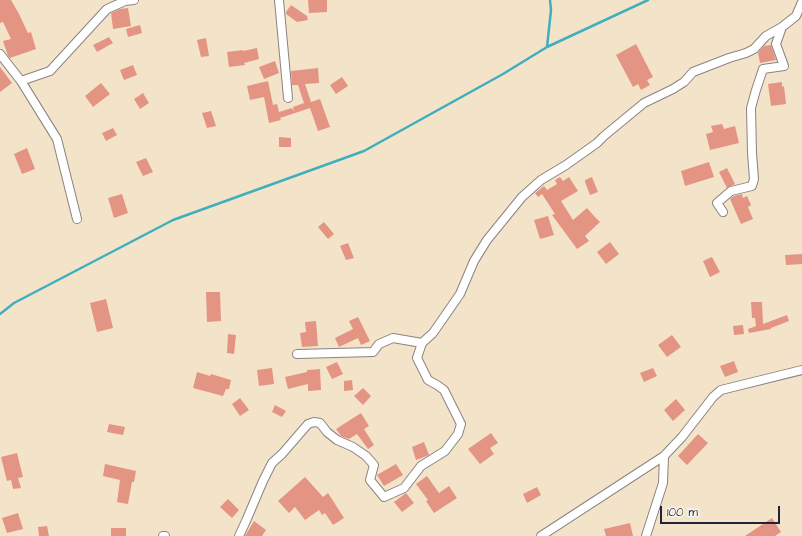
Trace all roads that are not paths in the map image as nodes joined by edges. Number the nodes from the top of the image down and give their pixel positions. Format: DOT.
graph roads {
  1 [pos="134,0"];
  2 [pos="279,0"];
  3 [pos="802,2"];
  4 [pos="782,27"];
  5 [pos="0,54"];
  6 [pos="21,81"];
  7 [pos="288,98"];
  8 [pos="723,212"];
  9 [pos="78,219"];
  10 [pos="422,344"];
  11 [pos="297,354"];
  12 [pos="802,370"];
  13 [pos="664,456"];
  14 [pos="239,536"];
  15 [pos="541,536"];
  16 [pos="646,536"];
  1 -- 6 [label="street"];
  2 -- 7 [label="street"];
  3 -- 4 [label="street"];
  4 -- 8 [label="street"];
  4 -- 10 [label="street"];
  5 -- 6 [label="street"];
  6 -- 9 [label="street"];
  10 -- 11 [label="street"];
  10 -- 14 [label="street"];
  12 -- 13 [label="street"];
  13 -- 15 [label="street"];
  13 -- 16 [label="street"];
}
